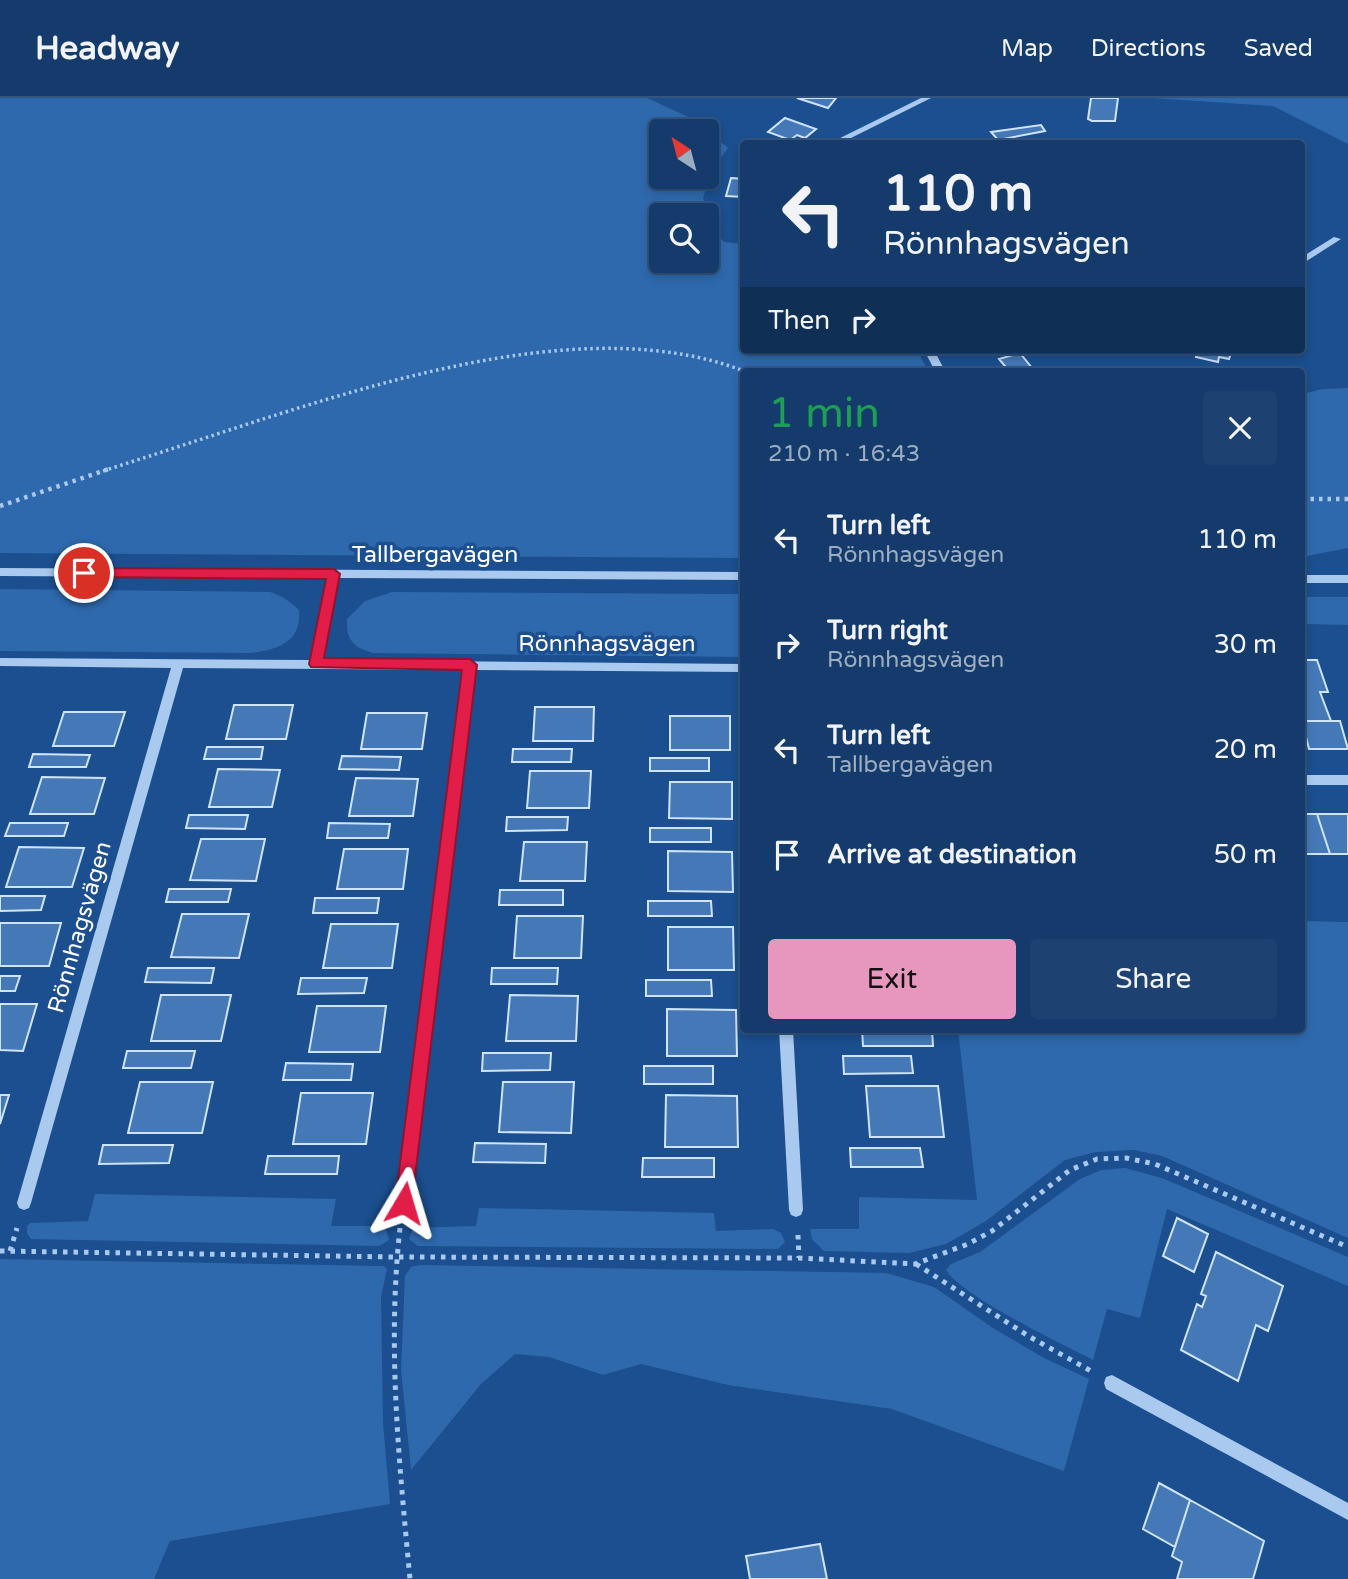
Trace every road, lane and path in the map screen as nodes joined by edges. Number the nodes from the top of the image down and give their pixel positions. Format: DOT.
graph roads {
  1 [pos="927,98"];
  2 [pos="840,140"];
  3 [pos="1337,239"];
  4 [pos="1305,259"];
  5 [pos="740,371"];
  6 [pos="1305,499"];
  7 [pos="1348,499"];
  8 [pos="0,506"];
  9 [pos="0,572"];
  10 [pos="334,574"];
  11 [pos="740,576"];
  12 [pos="1305,579"];
  13 [pos="1348,579"];
  14 [pos="0,662"];
  15 [pos="178,664"];
  16 [pos="316,664"];
  17 [pos="470,665"];
  18 [pos="740,668"];
  19 [pos="1305,780"];
  20 [pos="1348,780"];
  21 [pos="786,1033"];
  22 [pos="24,1203"];
  23 [pos="404,1203"];
  24 [pos="796,1210"];
  25 [pos="1348,1247"];
  26 [pos="0,1251"];
  27 [pos="396,1257"];
  28 [pos="915,1264"];
  29 [pos="1112,1383"];
  30 [pos="1348,1512"];
  31 [pos="410,1579"];
  1 -- 2 [label="street"];
  3 -- 4 [label="street"];
  5 -- 8 [label="path"];
  6 -- 7 [label="path"];
  9 -- 10 [label="street, Tallbergavägen"];
  10 -- 11 [label="street, Tallbergavägen"];
  10 -- 16 [label="street"];
  12 -- 13 [label="street"];
  14 -- 15 [label="street, Rönnhagsvägen"];
  15 -- 16 [label="street, Rönnhagsvägen"];
  15 -- 22 [label="street, Rönnhagsvägen"];
  16 -- 17 [label="street, Rönnhagsvägen"];
  17 -- 18 [label="street, Rönnhagsvägen"];
  17 -- 23 [label="street"];
  19 -- 20 [label="street"];
  21 -- 24 [label="street"];
  23 -- 27 [label="path"];
  25 -- 28 [label="path"];
  26 -- 27 [label="path"];
  27 -- 28 [label="path"];
  27 -- 31 [label="path"];
  28 -- 29 [label="path"];
  29 -- 30 [label="street"];
}
